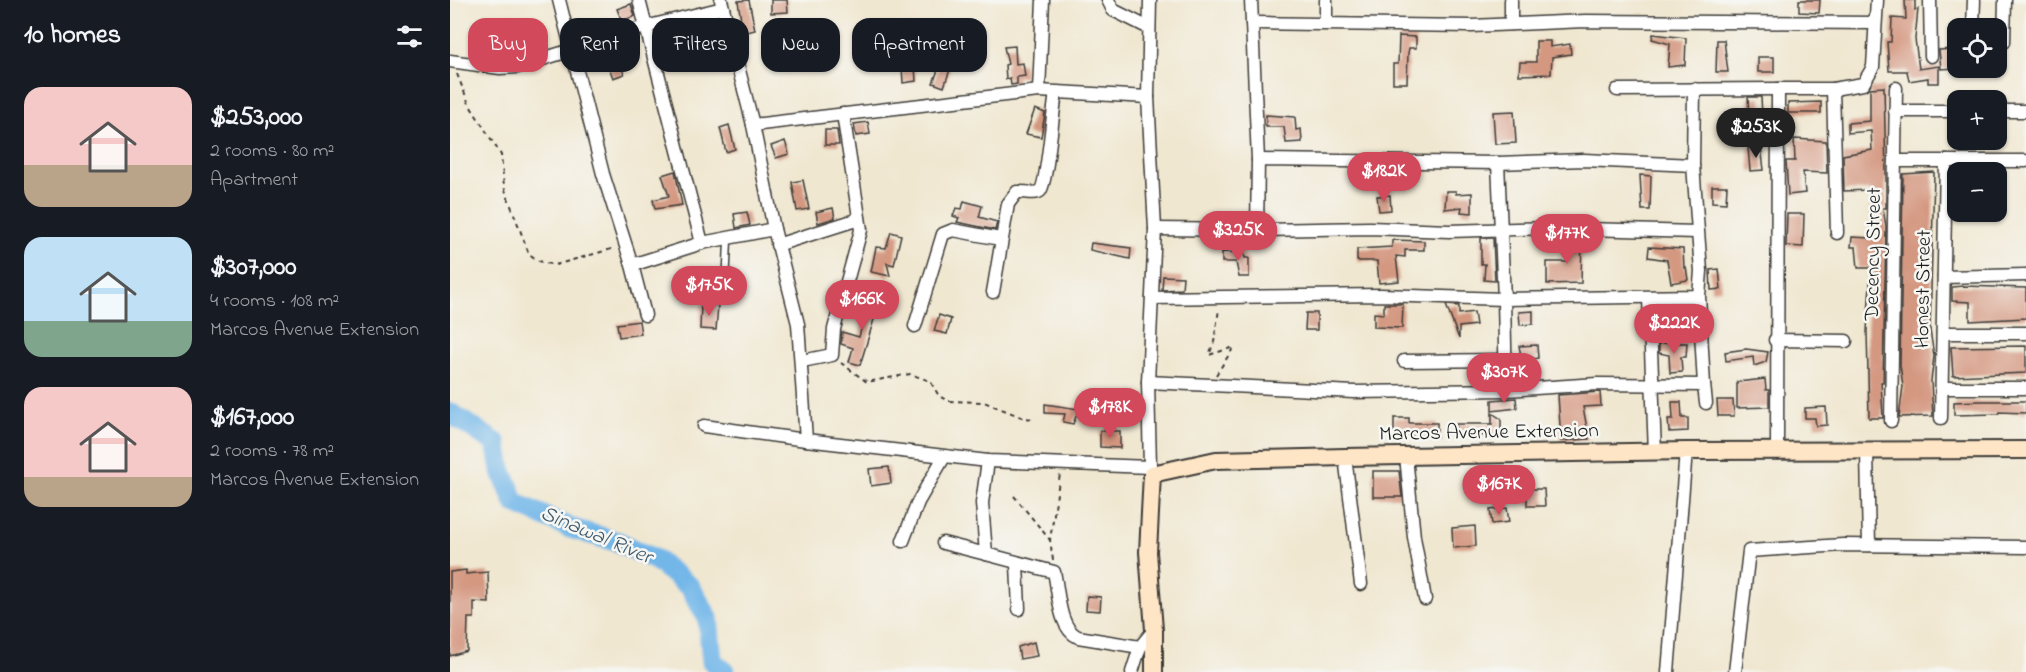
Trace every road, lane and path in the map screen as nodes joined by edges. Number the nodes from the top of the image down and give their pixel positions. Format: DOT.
graph roads {
  1 [pos="559,0"];
  2 [pos="639,0"];
  3 [pos="1043,0"];
  4 [pos="1108,0"];
  5 [pos="1150,0"];
  6 [pos="1251,0"];
  7 [pos="1326,0"];
  8 [pos="1511,0"];
  9 [pos="1877,0"];
  10 [pos="1930,0"];
  11 [pos="1974,0"];
  12 [pos="2005,0"];
  13 [pos="722,4"];
  14 [pos="563,18"];
  15 [pos="1973,18"];
  16 [pos="2005,18"];
  17 [pos="1252,22"];
  18 [pos="1326,23"];
  19 [pos="1875,23"];
  20 [pos="1511,24"];
  21 [pos="645,27"];
  22 [pos="1149,28"];
  23 [pos="640,29"];
  24 [pos="560,55"];
  25 [pos="1931,56"];
  26 [pos="452,66"];
  27 [pos="575,72"];
  28 [pos="1778,88"];
  29 [pos="1896,88"];
  30 [pos="1694,89"];
  31 [pos="1833,89"];
  32 [pos="1617,90"];
  33 [pos="1039,91"];
  34 [pos="1056,93"];
  35 [pos="1148,97"];
  36 [pos="1895,111"];
  37 [pos="1947,111"];
  38 [pos="2007,111"];
  39 [pos="2026,111"];
  40 [pos="843,114"];
  41 [pos="753,125"];
  42 [pos="1258,160"];
  43 [pos="1895,161"];
  44 [pos="1946,161"];
  45 [pos="2026,161"];
  46 [pos="1498,164"];
  47 [pos="1693,165"];
  48 [pos="859,219"];
  49 [pos="774,229"];
  50 [pos="1155,229"];
  51 [pos="1501,229"];
  52 [pos="1257,230"];
  53 [pos="1697,232"];
  54 [pos="1837,233"];
  55 [pos="1000,239"];
  56 [pos="728,240"];
  57 [pos="702,243"];
  58 [pos="626,245"];
  59 [pos="777,245"];
  60 [pos="632,266"];
  61 [pos="2026,275"];
  62 [pos="1944,277"];
  63 [pos="726,288"];
  64 [pos="993,292"];
  65 [pos="1699,296"];
  66 [pos="1220,297"];
  67 [pos="1152,298"];
  68 [pos="1504,298"];
  69 [pos="1649,298"];
  70 [pos="645,315"];
  71 [pos="915,326"];
  72 [pos="1943,333"];
  73 [pos="2026,333"];
  74 [pos="1775,340"];
  75 [pos="1846,341"];
  76 [pos="832,355"];
  77 [pos="1505,360"];
  78 [pos="802,361"];
  79 [pos="1404,361"];
  80 [pos="1148,382"];
  81 [pos="1210,384"];
  82 [pos="1652,384"];
  83 [pos="1704,385"];
  84 [pos="1942,388"];
  85 [pos="2026,388"];
  86 [pos="1506,390"];
  87 [pos="1706,403"];
  88 [pos="1941,418"];
  89 [pos="1034,419"];
  90 [pos="1891,421"];
  91 [pos="704,426"];
  92 [pos="806,440"];
  93 [pos="2026,450"];
  94 [pos="1686,451"];
  95 [pos="1777,452"];
  96 [pos="1867,452"];
  97 [pos="1655,453"];
  98 [pos="1406,456"];
  99 [pos="1345,457"];
  100 [pos="944,458"];
  101 [pos="988,461"];
  102 [pos="1061,465"];
  103 [pos="1151,470"];
  104 [pos="1014,496"];
  105 [pos="1050,540"];
  106 [pos="903,541"];
  107 [pos="943,543"];
  108 [pos="1869,545"];
  109 [pos="2026,547"];
  110 [pos="986,554"];
  111 [pos="1017,564"];
  112 [pos="1054,572"];
  113 [pos="1361,584"];
  114 [pos="1425,599"];
  115 [pos="1019,609"];
  116 [pos="1154,630"];
  117 [pos="1140,647"];
  118 [pos="1132,672"];
  119 [pos="1154,672"];
  120 [pos="1668,672"];
  121 [pos="1735,672"];
  1 -- 14 [label="street"];
  2 -- 21 [label="street"];
  3 -- 33 [label="street"];
  4 -- 22 [label="street"];
  5 -- 22 [label="street"];
  6 -- 17 [label="street"];
  7 -- 18 [label="street"];
  8 -- 20 [label="street"];
  9 -- 19 [label="street"];
  10 -- 25 [label="street"];
  11 -- 15 [label="street"];
  12 -- 16 [label="street"];
  13 -- 21 [label="street"];
  13 -- 41 [label="street"];
  17 -- 18 [label="street"];
  17 -- 42 [label="street"];
  18 -- 20 [label="street"];
  19 -- 20 [label="street"];
  19 -- 31 [label="street"];
  21 -- 23 [label="street"];
  21 -- 57 [label="street"];
  22 -- 35 [label="street"];
  24 -- 26 [label="street"];
  26 -- 58 [label="path"];
  27 -- 58 [label="street"];
  28 -- 30 [label="street"];
  28 -- 31 [label="street"];
  28 -- 74 [label="street"];
  29 -- 36 [label="street, Decency Street"];
  30 -- 32 [label="street"];
  30 -- 47 [label="street"];
  31 -- 54 [label="street"];
  33 -- 34 [label="street"];
  33 -- 40 [label="street"];
  34 -- 35 [label="street"];
  34 -- 55 [label="street"];
  35 -- 50 [label="street"];
  36 -- 37 [label="street"];
  36 -- 43 [label="street, Decency Street"];
  38 -- 39 [label="street"];
  40 -- 41 [label="street"];
  40 -- 48 [label="street"];
  41 -- 49 [label="street"];
  42 -- 46 [label="street"];
  42 -- 52 [label="street"];
  43 -- 44 [label="street"];
  43 -- 90 [label="street, Decency Street"];
  44 -- 45 [label="street"];
  44 -- 62 [label="street, Honest Street"];
  46 -- 47 [label="street"];
  46 -- 51 [label="street"];
  47 -- 53 [label="street"];
  48 -- 59 [label="street"];
  48 -- 76 [label="street"];
  49 -- 56 [label="street"];
  49 -- 59 [label="street"];
  50 -- 52 [label="street"];
  50 -- 67 [label="street"];
  51 -- 52 [label="street"];
  51 -- 53 [label="street"];
  51 -- 68 [label="street"];
  53 -- 65 [label="street"];
  55 -- 64 [label="street"];
  55 -- 71 [label="street"];
  56 -- 57 [label="street"];
  56 -- 63 [label="lane"];
  57 -- 60 [label="street"];
  58 -- 60 [label="street"];
  59 -- 78 [label="street"];
  60 -- 70 [label="street"];
  61 -- 62 [label="street"];
  62 -- 72 [label="street, Honest Street"];
  65 -- 69 [label="street"];
  65 -- 83 [label="street"];
  66 -- 67 [label="street"];
  66 -- 68 [label="street"];
  66 -- 81 [label="path"];
  67 -- 80 [label="street"];
  68 -- 69 [label="street"];
  68 -- 77 [label="street"];
  69 -- 82 [label="street"];
  72 -- 73 [label="street"];
  72 -- 84 [label="street, Honest Street"];
  74 -- 75 [label="street"];
  74 -- 95 [label="street"];
  76 -- 78 [label="street"];
  76 -- 89 [label="path"];
  77 -- 79 [label="street"];
  77 -- 86 [label="street"];
  78 -- 92 [label="street"];
  80 -- 81 [label="street"];
  80 -- 103 [label="street"];
  81 -- 86 [label="street"];
  82 -- 83 [label="street"];
  82 -- 86 [label="street"];
  82 -- 97 [label="street"];
  83 -- 87 [label="street"];
  84 -- 85 [label="street"];
  84 -- 88 [label="street, Honest Street"];
  91 -- 92 [label="street"];
  92 -- 100 [label="street"];
  93 -- 96 [label="street, Marcos Avenue Extension"];
  94 -- 95 [label="street, Marcos Avenue Extension"];
  94 -- 97 [label="street, Marcos Avenue Extension"];
  94 -- 120 [label="street"];
  95 -- 96 [label="street, Marcos Avenue Extension"];
  96 -- 108 [label="street"];
  97 -- 98 [label="street, Marcos Avenue Extension"];
  98 -- 99 [label="street, Marcos Avenue Extension"];
  98 -- 114 [label="street"];
  99 -- 103 [label="street, Marcos Avenue Extension"];
  99 -- 113 [label="street"];
  100 -- 101 [label="street"];
  100 -- 106 [label="street"];
  101 -- 102 [label="street"];
  101 -- 110 [label="street"];
  102 -- 103 [label="street"];
  102 -- 105 [label="path"];
  103 -- 116 [label="street"];
  104 -- 105 [label="path"];
  105 -- 112 [label="path"];
  107 -- 110 [label="street"];
  108 -- 109 [label="street"];
  108 -- 121 [label="street"];
  110 -- 111 [label="street"];
  111 -- 112 [label="street"];
  111 -- 115 [label="street"];
  112 -- 117 [label="street"];
  116 -- 117 [label="street"];
  116 -- 119 [label="street"];
  117 -- 118 [label="street"];
}
